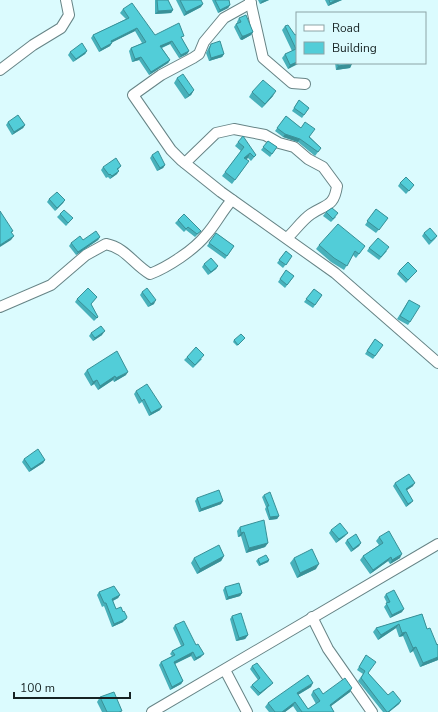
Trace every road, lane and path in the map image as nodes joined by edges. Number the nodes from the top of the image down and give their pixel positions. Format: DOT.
graph roads {
  1 [pos="66,0"];
  2 [pos="251,1"];
  3 [pos="0,70"];
  4 [pos="305,84"];
  5 [pos="185,163"];
  6 [pos="232,200"];
  7 [pos="287,238"];
  8 [pos="0,307"];
  9 [pos="438,363"];
  10 [pos="438,544"];
  11 [pos="312,617"];
  12 [pos="225,670"];
  13 [pos="152,712"];
  14 [pos="247,712"];
  15 [pos="372,712"];
  1 -- 3 [label="street"];
  2 -- 4 [label="street"];
  2 -- 5 [label="street"];
  5 -- 6 [label="street"];
  5 -- 7 [label="street"];
  6 -- 7 [label="street"];
  6 -- 8 [label="street"];
  7 -- 9 [label="street"];
  10 -- 11 [label="street"];
  11 -- 12 [label="street"];
  11 -- 15 [label="street"];
  12 -- 13 [label="street"];
  12 -- 14 [label="street"];
}
